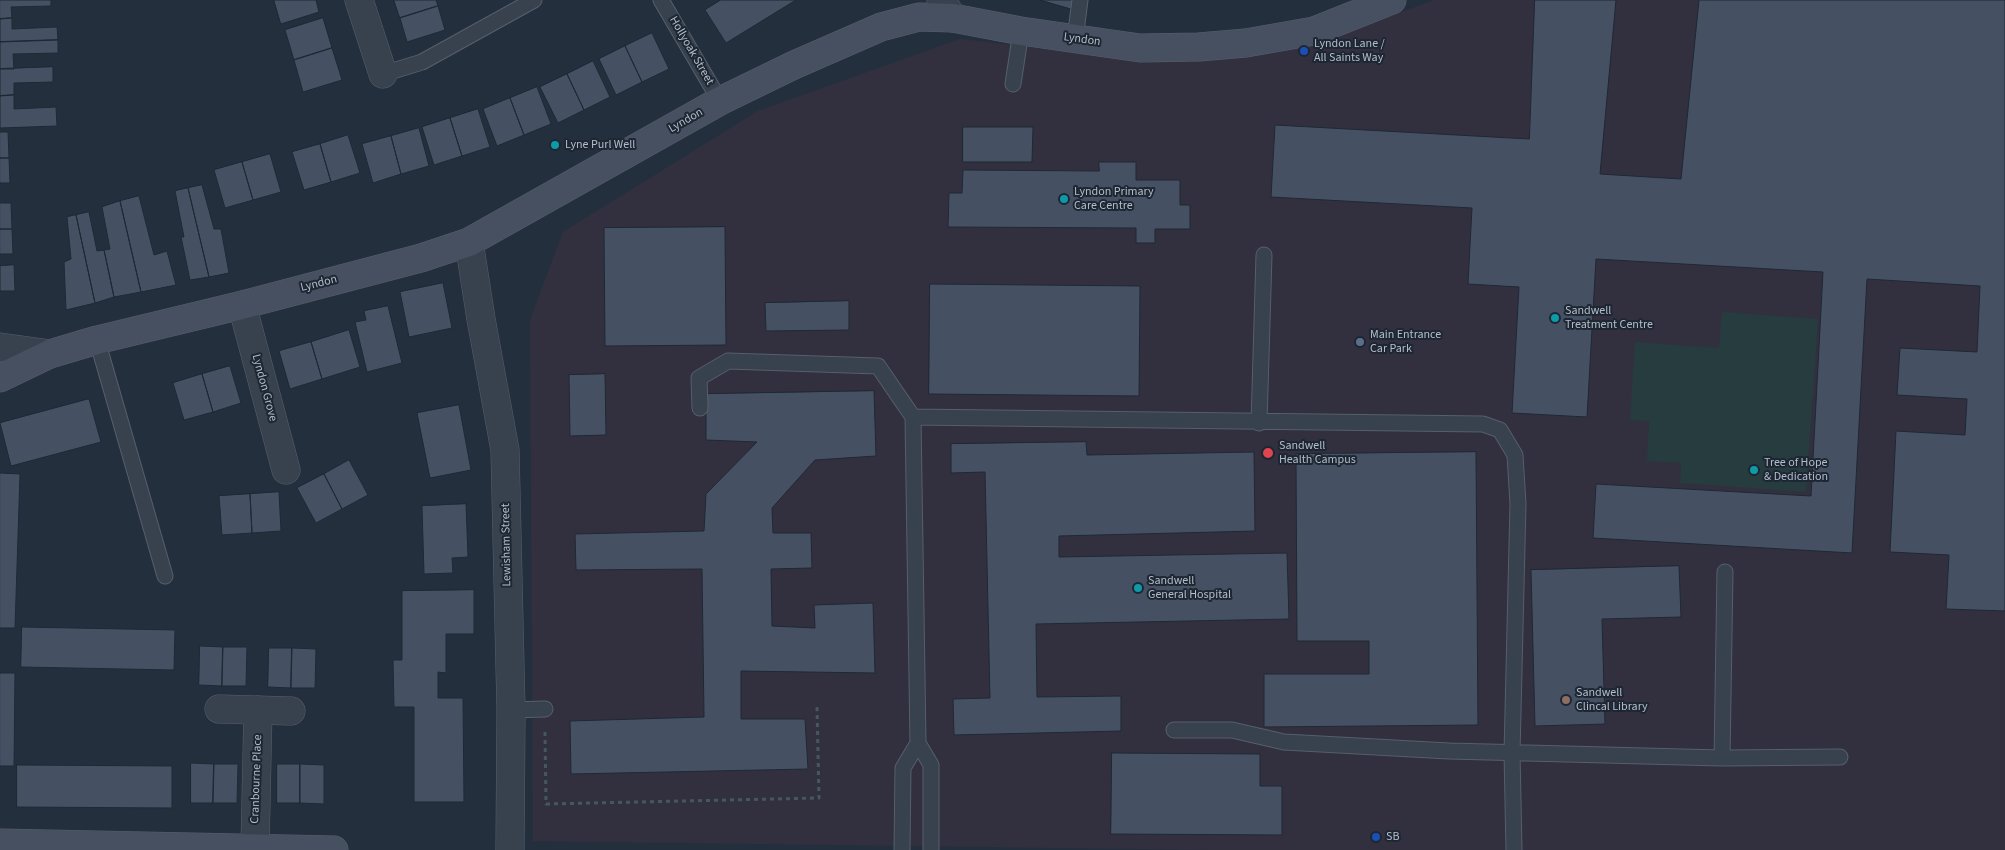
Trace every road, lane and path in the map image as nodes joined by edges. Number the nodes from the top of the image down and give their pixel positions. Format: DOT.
graph roads {
  1 [pos="359,0"];
  2 [pos="534,0"];
  3 [pos="661,0"];
  4 [pos="1080,0"];
  5 [pos="1392,0"];
  6 [pos="947,9"];
  7 [pos="1021,31"];
  8 [pos="1075,39"];
  9 [pos="383,74"];
  10 [pos="1013,84"];
  11 [pos="720,101"];
  12 [pos="469,242"];
  13 [pos="1264,255"];
  14 [pos="242,305"];
  15 [pos="97,340"];
  16 [pos="0,347"];
  17 [pos="50,354"];
  18 [pos="0,378"];
  19 [pos="700,408"];
  20 [pos="913,417"];
  21 [pos="1258,423"];
  22 [pos="286,470"];
  23 [pos="1725,572"];
  24 [pos="165,576"];
  25 [pos="817,707"];
  26 [pos="219,709"];
  27 [pos="545,709"];
  28 [pos="258,710"];
  29 [pos="511,710"];
  30 [pos="291,711"];
  31 [pos="1174,730"];
  32 [pos="918,743"];
  33 [pos="1512,753"];
  34 [pos="1840,757"];
  35 [pos="1722,758"];
  36 [pos="0,844"];
  37 [pos="254,847"];
  38 [pos="319,850"];
  39 [pos="510,850"];
  40 [pos="902,850"];
  41 [pos="931,850"];
  42 [pos="1514,850"];
  1 -- 9 [label="street"];
  2 -- 9 [label="lane"];
  3 -- 11 [label="lane, Hollyoak Street"];
  4 -- 8 [label="lane"];
  5 -- 8 [label="street, Lyndon"];
  6 -- 7 [label="street, Lyndon"];
  6 -- 11 [label="street, Lyndon"];
  7 -- 8 [label="street, Lyndon"];
  7 -- 10 [label="lane"];
  11 -- 12 [label="street, Lyndon"];
  12 -- 14 [label="street, Lyndon"];
  12 -- 29 [label="street, Lewisham Street"];
  13 -- 21 [label="lane"];
  14 -- 15 [label="street, Lyndon"];
  14 -- 22 [label="street, Lyndon Grove"];
  15 -- 17 [label="street, Lyndon"];
  15 -- 24 [label="lane"];
  16 -- 17 [label="street"];
  17 -- 18 [label="street, Lyndon"];
  19 -- 20 [label="lane"];
  20 -- 21 [label="lane"];
  20 -- 32 [label="lane"];
  21 -- 33 [label="lane"];
  23 -- 35 [label="lane"];
  25 -- 27 [label="path"];
  26 -- 28 [label="street"];
  27 -- 29 [label="lane"];
  28 -- 30 [label="street"];
  28 -- 37 [label="street, Cranbourne Place"];
  29 -- 39 [label="street, Lewisham Street"];
  31 -- 33 [label="lane"];
  32 -- 40 [label="lane"];
  32 -- 41 [label="lane"];
  33 -- 35 [label="lane"];
  33 -- 42 [label="lane"];
  34 -- 35 [label="lane"];
  36 -- 37 [label="street"];
  37 -- 38 [label="street"];
}
